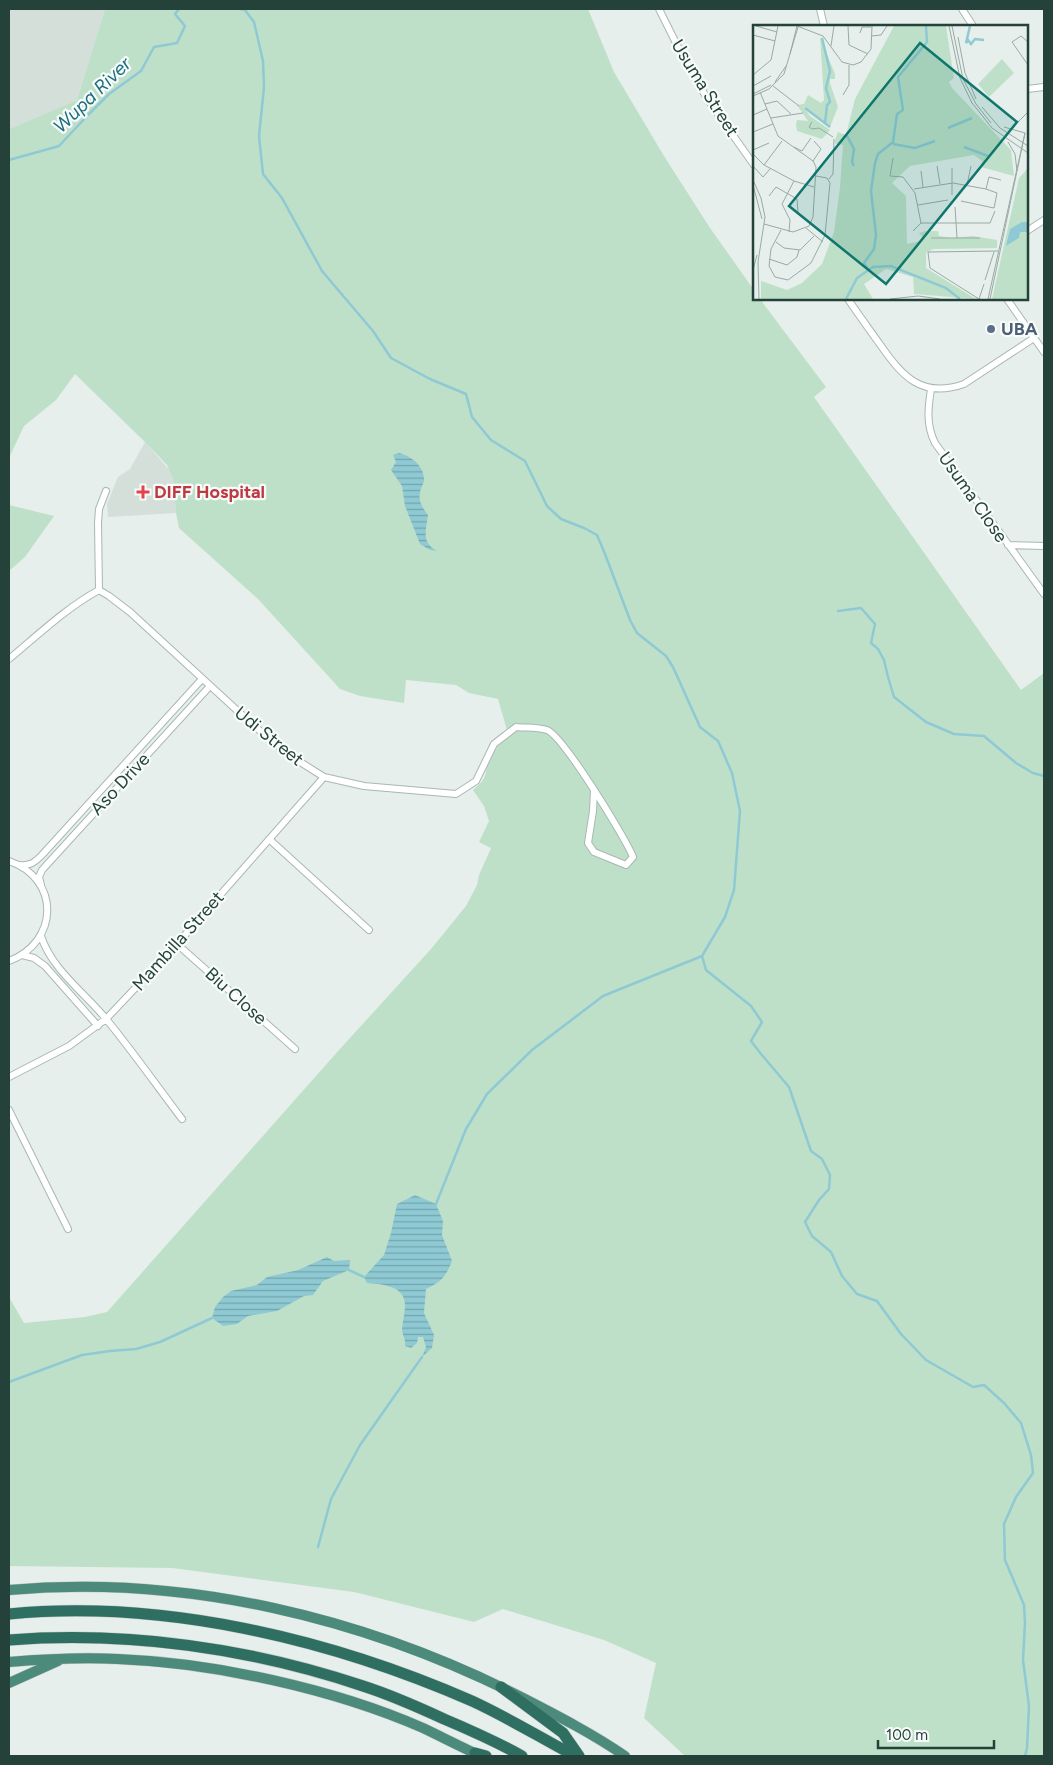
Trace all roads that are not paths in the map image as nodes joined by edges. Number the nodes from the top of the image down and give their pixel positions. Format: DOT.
graph roads {
  1 [pos="659,9"];
  2 [pos="820,9"];
  3 [pos="962,9"];
  4 [pos="824,25"];
  5 [pos="972,25"];
  6 [pos="1044,87"];
  7 [pos="1028,89"];
  8 [pos="753,164"];
  9 [pos="1044,220"];
  10 [pos="1028,230"];
  11 [pos="849,300"];
  12 [pos="1008,300"];
  13 [pos="1034,338"];
  14 [pos="1044,352"];
  15 [pos="931,389"];
  16 [pos="106,491"];
  17 [pos="1008,545"];
  18 [pos="1044,546"];
  19 [pos="99,590"];
  20 [pos="1044,594"];
  21 [pos="9,658"];
  22 [pos="202,679"];
  23 [pos="210,686"];
  24 [pos="324,777"];
  25 [pos="594,790"];
  26 [pos="269,839"];
  27 [pos="9,861"];
  28 [pos="19,865"];
  29 [pos="40,885"];
  30 [pos="369,930"];
  31 [pos="41,936"];
  32 [pos="177,944"];
  33 [pos="22,956"];
  34 [pos="9,961"];
  35 [pos="106,1019"];
  36 [pos="98,1026"];
  37 [pos="295,1049"];
  38 [pos="9,1077"];
  39 [pos="9,1110"];
  40 [pos="182,1119"];
  41 [pos="68,1229"];
  42 [pos="9,1590"];
  43 [pos="9,1614"];
  44 [pos="9,1640"];
  45 [pos="60,1660"];
  46 [pos="9,1662"];
  47 [pos="9,1683"];
  48 [pos="501,1686"];
  49 [pos="480,1755"];
  50 [pos="522,1756"];
  51 [pos="575,1756"];
  52 [pos="579,1756"];
  53 [pos="625,1756"];
  1 -- 8 [label="street, Usuma Street"];
  2 -- 4 [label="street"];
  3 -- 5 [label="street"];
  6 -- 7 [label="street"];
  9 -- 10 [label="street"];
  11 -- 15 [label="street"];
  12 -- 13 [label="street"];
  13 -- 14 [label="street"];
  13 -- 15 [label="street"];
  15 -- 17 [label="street, Usuma Close"];
  16 -- 19 [label="street"];
  17 -- 18 [label="street"];
  17 -- 20 [label="street, Usuma Close"];
  19 -- 21 [label="street"];
  19 -- 22 [label="street, Udi Street"];
  22 -- 23 [label="street, Udi Street"];
  22 -- 28 [label="street, Aso Drive"];
  23 -- 24 [label="street, Udi Street"];
  23 -- 29 [label="street, Aso Drive"];
  24 -- 25 [label="street, Udi Street"];
  24 -- 26 [label="street, Mambilla Street"];
  25 -- 25 [label="street"];
  26 -- 30 [label="street"];
  26 -- 32 [label="street, Mambilla Street"];
  27 -- 28 [label="street"];
  28 -- 29 [label="street"];
  29 -- 31 [label="street"];
  31 -- 33 [label="street"];
  31 -- 35 [label="street"];
  32 -- 35 [label="street, Mambilla Street"];
  32 -- 37 [label="street, Biu Close"];
  33 -- 34 [label="street"];
  33 -- 36 [label="street"];
  35 -- 36 [label="street, Mambilla Street"];
  35 -- 40 [label="street"];
  36 -- 38 [label="street, Mambilla Street"];
  39 -- 41 [label="street"];
  42 -- 48 [label="highway"];
  43 -- 51 [label="highway"];
  44 -- 50 [label="highway"];
  45 -- 46 [label="highway"];
  45 -- 47 [label="highway"];
  45 -- 49 [label="highway"];
  48 -- 52 [label="highway"];
  48 -- 53 [label="highway"];
}
